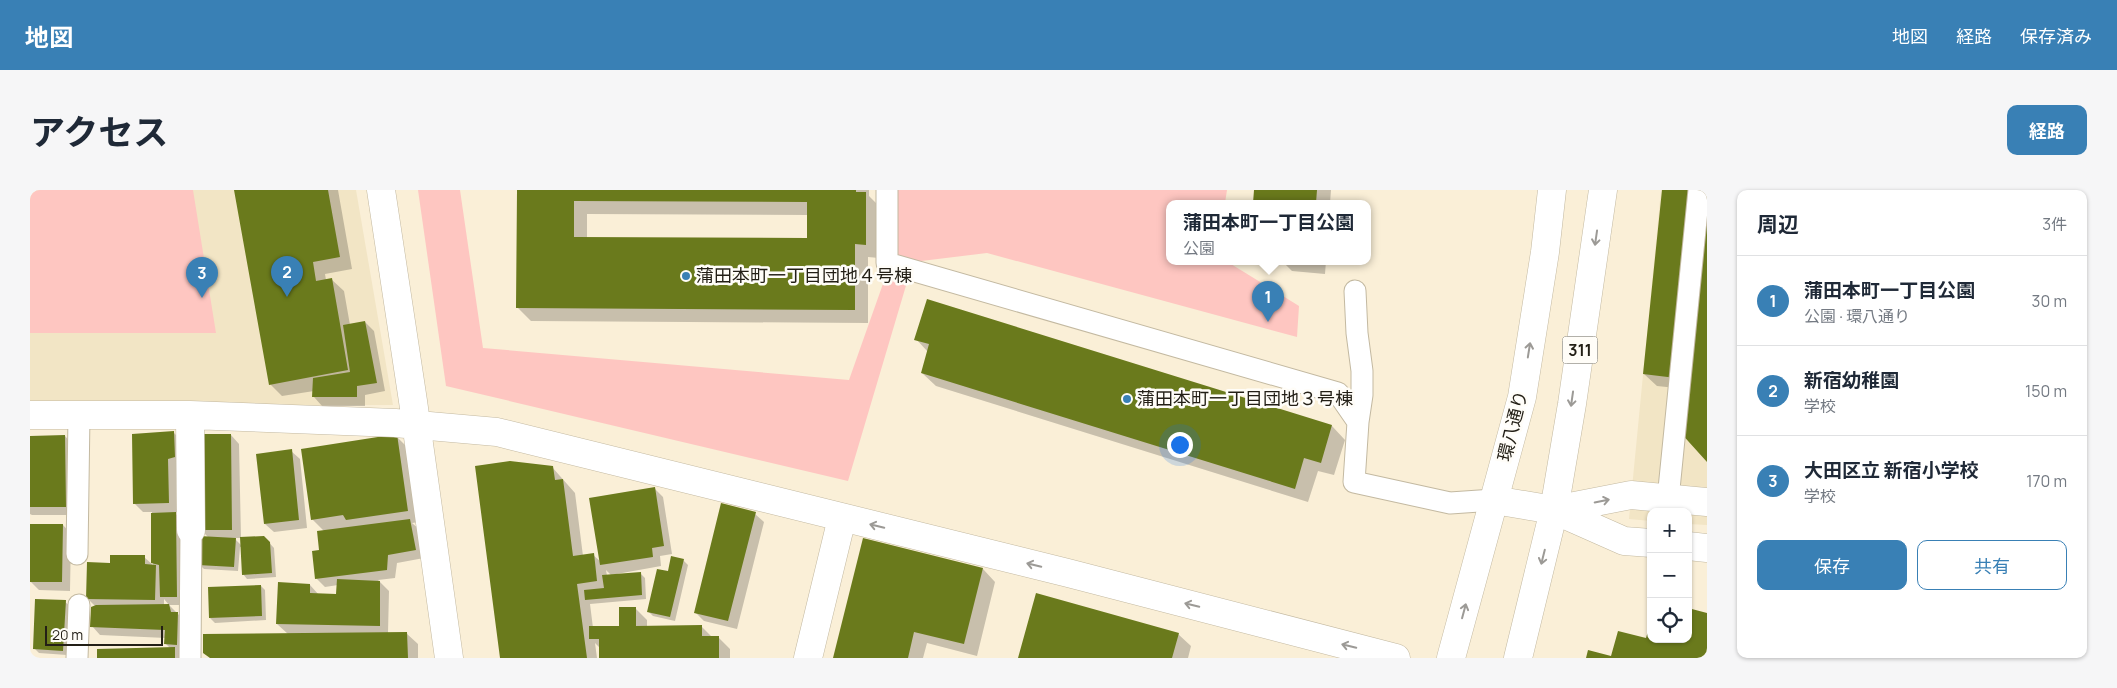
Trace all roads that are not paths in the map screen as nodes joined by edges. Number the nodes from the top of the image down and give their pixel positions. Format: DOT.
graph roads {
  1 [pos="381,190"];
  2 [pos="887,190"];
  3 [pos="1552,190"];
  4 [pos="1603,190"];
  5 [pos="1699,190"];
  6 [pos="1355,291"];
  7 [pos="30,415"];
  8 [pos="79,415"];
  9 [pos="190,415"];
  10 [pos="1358,422"];
  11 [pos="417,424"];
  12 [pos="1668,499"];
  13 [pos="1494,500"];
  14 [pos="1707,502"];
  15 [pos="1554,510"];
  16 [pos="842,518"];
  17 [pos="191,530"];
  18 [pos="1647,543"];
  19 [pos="1692,546"];
  20 [pos="1707,548"];
  21 [pos="77,554"];
  22 [pos="79,605"];
  23 [pos="78,658"];
  24 [pos="190,658"];
  25 [pos="449,658"];
  26 [pos="808,658"];
  27 [pos="1396,658"];
  28 [pos="1451,658"];
  29 [pos="1518,658"];
  1 -- 11 [label="street"];
  2 -- 10 [label="lane"];
  13 -- 3 [label="street, 環八通り, one-way"];
  4 -- 15 [label="street, 311, one-way"];
  5 -- 12 [label="lane"];
  6 -- 10 [label="lane"];
  7 -- 8 [label="street"];
  8 -- 9 [label="street"];
  8 -- 21 [label="lane"];
  9 -- 11 [label="street"];
  9 -- 17 [label="street"];
  10 -- 13 [label="lane"];
  11 -- 16 [label="street"];
  11 -- 25 [label="street"];
  12 -- 14 [label="street"];
  15 -- 12 [label="street, one-way"];
  13 -- 15 [label="street"];
  28 -- 13 [label="street, 環八通り, one-way"];
  15 -- 18 [label="street"];
  15 -- 29 [label="street, 311, one-way"];
  16 -- 26 [label="street"];
  27 -- 16 [label="street, one-way"];
  17 -- 24 [label="lane"];
  19 -- 20 [label="street"];
  22 -- 23 [label="lane"];
}
